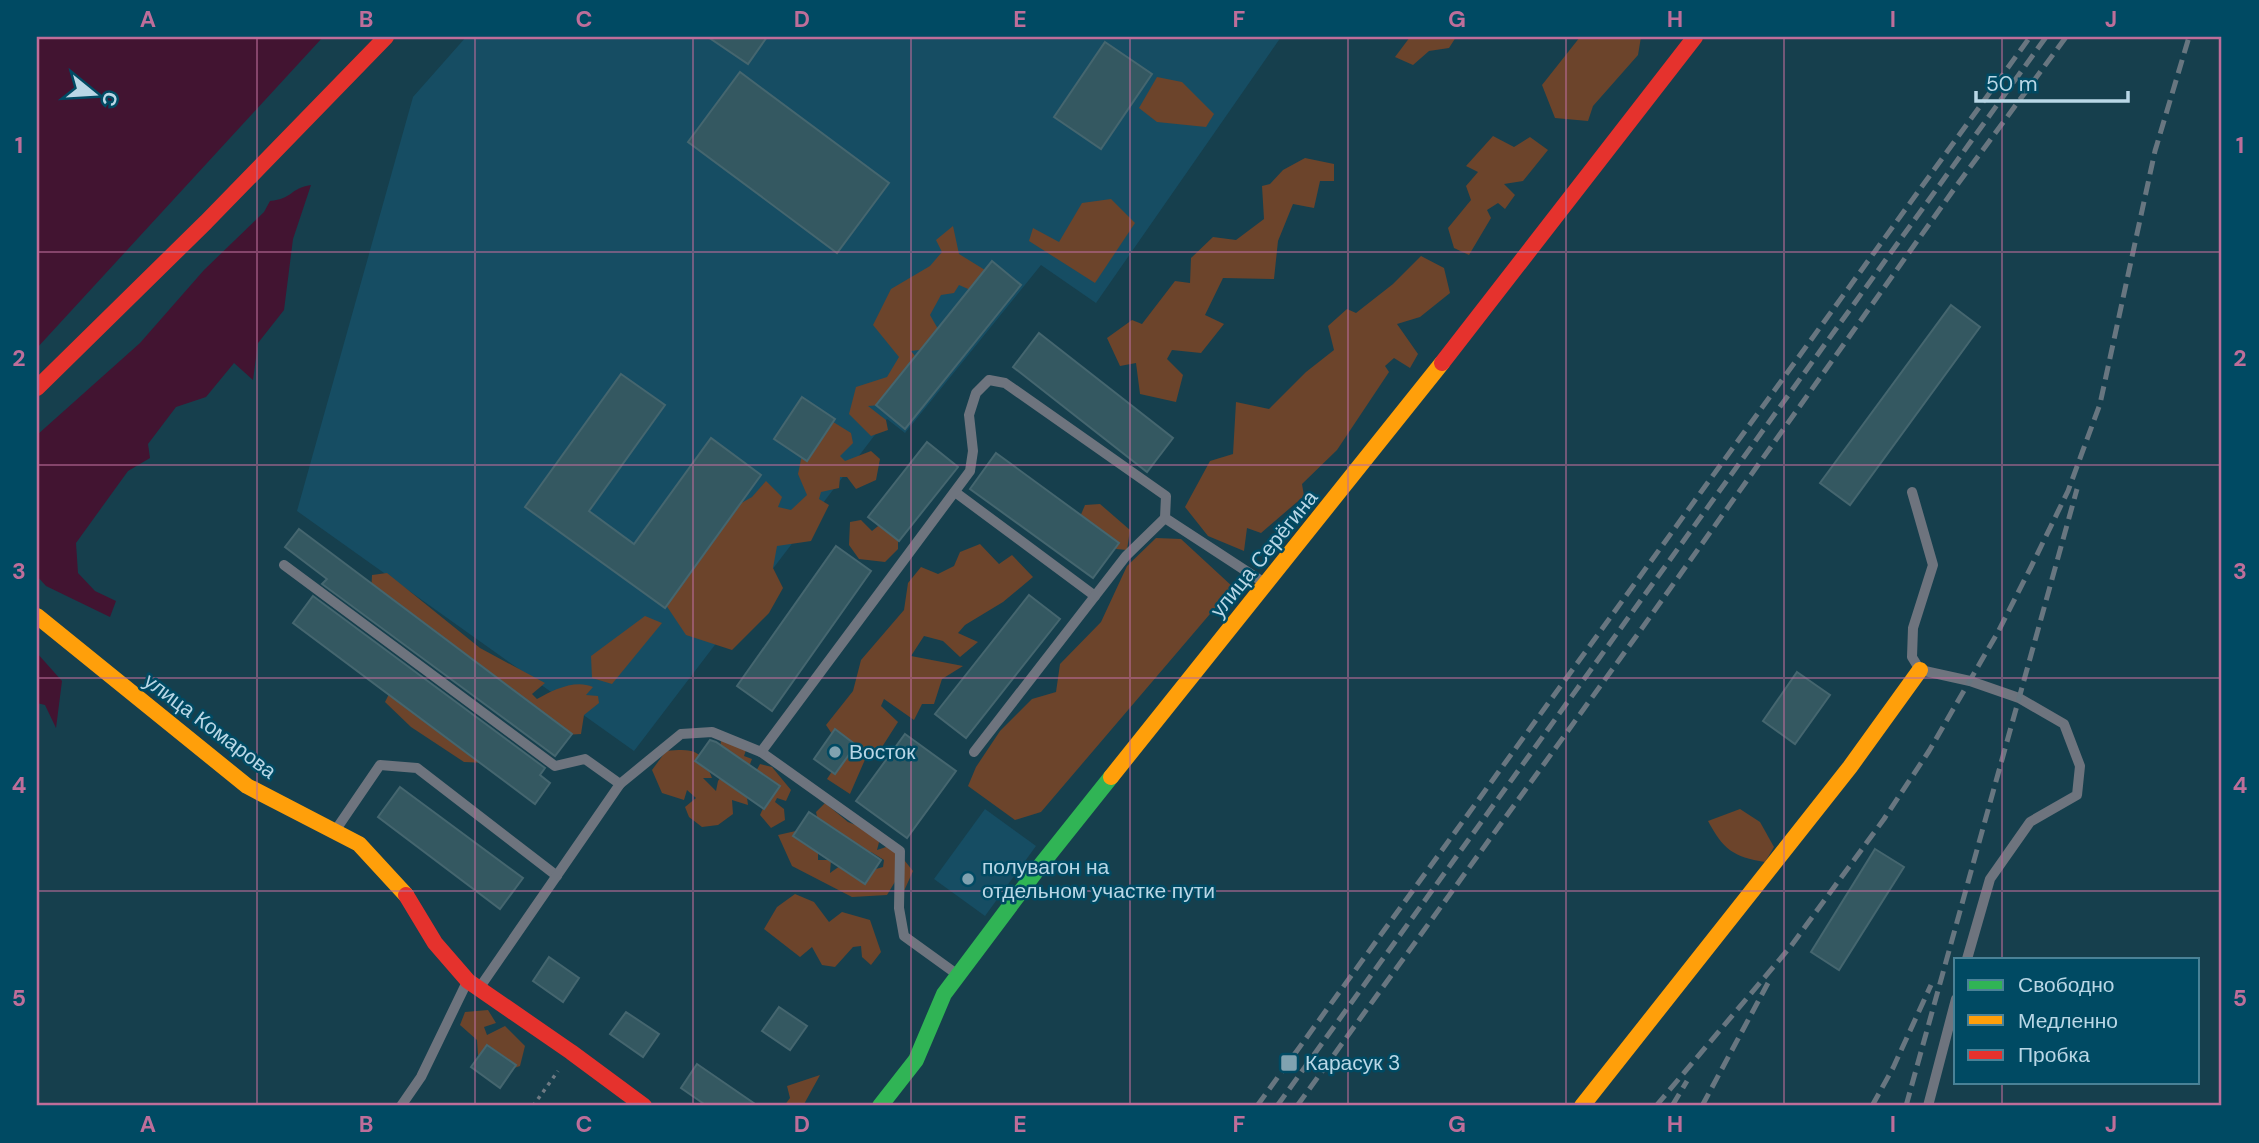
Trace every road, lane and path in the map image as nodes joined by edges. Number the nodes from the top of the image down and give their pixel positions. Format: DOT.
graph roads {
  1 [pos="386,37"];
  2 [pos="1695,37"];
  3 [pos="37,388"];
  4 [pos="955,492"];
  5 [pos="1912,492"];
  6 [pos="1165,518"];
  7 [pos="284,565"];
  8 [pos="1266,584"];
  9 [pos="1095,596"];
  10 [pos="37,616"];
  11 [pos="1920,670"];
  12 [pos="761,752"];
  13 [pos="974,752"];
  14 [pos="620,785"];
  15 [pos="335,831"];
  16 [pos="557,876"];
  17 [pos="1967,958"];
  18 [pos="958,975"];
  19 [pos="474,984"];
  20 [pos="1954,1007"];
  21 [pos="571,1052"];
  22 [pos="406,1104"];
  23 [pos="533,1106"];
  24 [pos="644,1106"];
  25 [pos="880,1106"];
  26 [pos="1581,1106"];
  27 [pos="1928,1106"];
  1 -- 3 [label="street"];
  2 -- 8 [label="street, улица Серёгина"];
  4 -- 6 [label="lane"];
  4 -- 9 [label="lane"];
  4 -- 12 [label="lane"];
  5 -- 11 [label="lane"];
  6 -- 8 [label="lane"];
  6 -- 9 [label="lane"];
  7 -- 14 [label="lane"];
  8 -- 18 [label="street, улица Серёгина"];
  9 -- 13 [label="lane"];
  10 -- 15 [label="street, улица Комарова"];
  11 -- 17 [label="lane"];
  11 -- 26 [label="street"];
  12 -- 14 [label="lane"];
  12 -- 18 [label="lane"];
  14 -- 16 [label="lane"];
  15 -- 16 [label="lane"];
  15 -- 19 [label="street, улица Комарова"];
  16 -- 19 [label="lane"];
  18 -- 25 [label="street, улица Серёгина"];
  19 -- 21 [label="street, улица Комарова"];
  19 -- 22 [label="lane"];
  20 -- 27 [label="lane"];
  21 -- 23 [label="path"];
  21 -- 24 [label="street, улица Комарова"];
}
